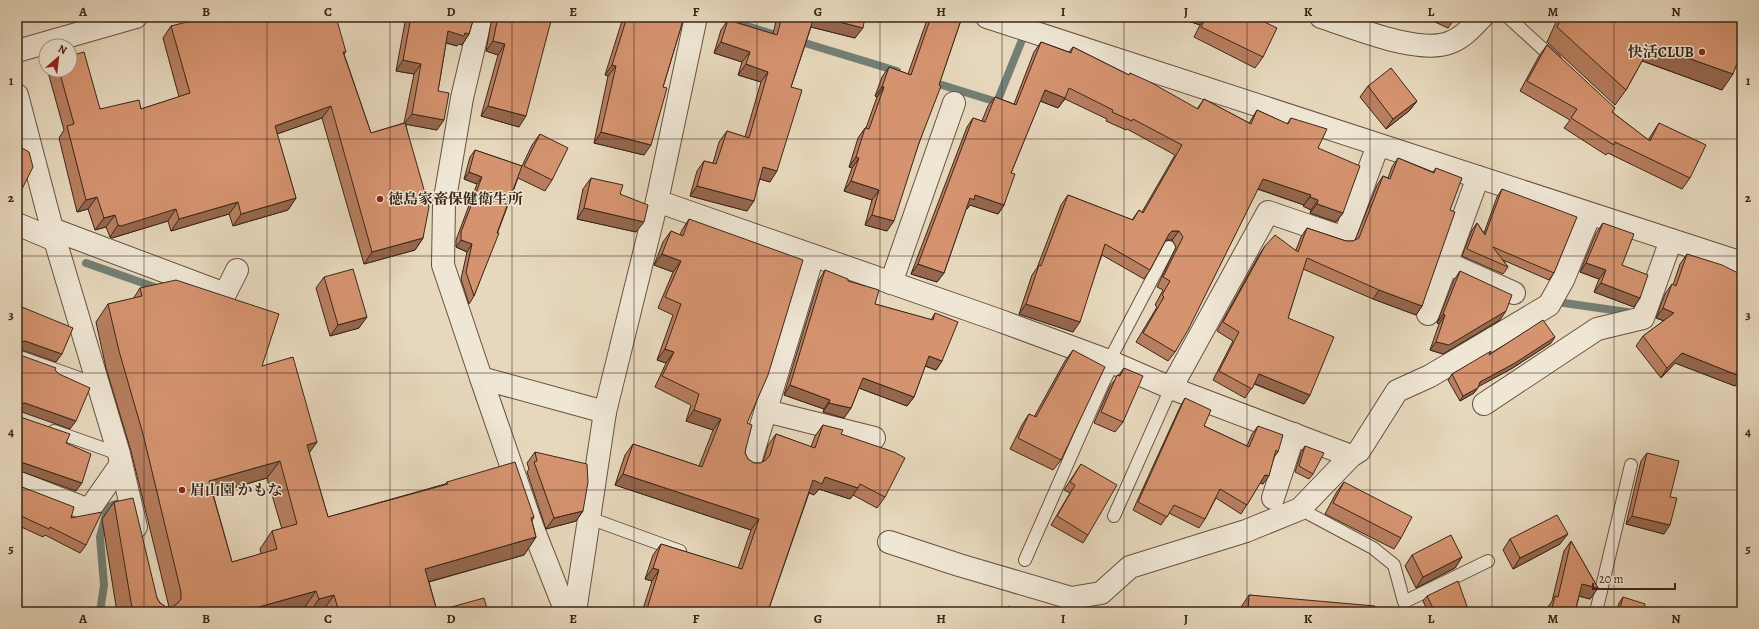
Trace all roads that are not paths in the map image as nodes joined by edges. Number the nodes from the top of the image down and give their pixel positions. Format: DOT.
graph roads {
  1 [pos="136,17"];
  2 [pos="481,17"];
  3 [pos="987,17"];
  4 [pos="1321,17"];
  5 [pos="1482,17"];
  6 [pos="1508,17"];
  7 [pos="696,19"];
  8 [pos="17,51"];
  9 [pos="1566,71"];
  10 [pos="17,95"];
  11 [pos="954,103"];
  12 [pos="1378,145"];
  13 [pos="1478,177"];
  14 [pos="657,200"];
  15 [pos="1590,214"];
  16 [pos="17,224"];
  17 [pos="54,235"];
  18 [pos="1671,240"];
  19 [pos="1169,247"];
  20 [pos="813,256"];
  21 [pos="1447,263"];
  22 [pos="1742,263"];
  23 [pos="237,270"];
  24 [pos="891,283"];
  25 [pos="1514,293"];
  26 [pos="1428,314"];
  27 [pos="17,356"];
  28 [pos="1111,362"];
  29 [pos="481,378"];
  30 [pos="99,385"];
  31 [pos="1171,388"];
  32 [pos="1484,404"];
  33 [pos="766,411"];
  34 [pos="605,412"];
  35 [pos="46,428"];
  36 [pos="1294,434"];
  37 [pos="874,438"];
  38 [pos="1351,456"];
  39 [pos="120,459"];
  40 [pos="750,462"];
  41 [pos="1631,465"];
  42 [pos="17,482"];
  43 [pos="1273,498"];
  44 [pos="1300,509"];
  45 [pos="1114,516"];
  46 [pos="589,518"];
  47 [pos="889,542"];
  48 [pos="141,545"];
  49 [pos="694,555"];
  50 [pos="1025,560"];
  51 [pos="1488,561"];
  52 [pos="566,612"];
  53 [pos="575,612"];
  54 [pos="1596,612"];
  1 -- 8 [label="street"];
  2 -- 29 [label="street"];
  3 -- 12 [label="street"];
  4 -- 5 [label="street"];
  6 -- 9 [label="lane"];
  7 -- 14 [label="street"];
  10 -- 17 [label="street"];
  11 -- 24 [label="street"];
  12 -- 13 [label="street"];
  12 -- 31 [label="street"];
  13 -- 15 [label="street"];
  13 -- 21 [label="street"];
  14 -- 20 [label="street"];
  14 -- 34 [label="street"];
  15 -- 18 [label="street"];
  15 -- 38 [label="street"];
  16 -- 17 [label="street"];
  17 -- 23 [label="street"];
  17 -- 30 [label="street"];
  18 -- 22 [label="street"];
  18 -- 32 [label="street"];
  19 -- 28 [label="lane"];
  20 -- 24 [label="street"];
  20 -- 33 [label="street"];
  21 -- 25 [label="street"];
  21 -- 26 [label="street"];
  24 -- 28 [label="street"];
  27 -- 30 [label="lane"];
  28 -- 31 [label="street"];
  28 -- 50 [label="lane"];
  29 -- 34 [label="street"];
  29 -- 52 [label="street"];
  30 -- 39 [label="street"];
  31 -- 36 [label="street"];
  31 -- 45 [label="lane"];
  33 -- 37 [label="street"];
  33 -- 40 [label="street"];
  34 -- 46 [label="street"];
  35 -- 39 [label="lane"];
  36 -- 38 [label="street"];
  36 -- 43 [label="street"];
  38 -- 44 [label="street"];
  39 -- 42 [label="street"];
  39 -- 48 [label="street"];
  41 -- 54 [label="lane"];
  44 -- 47 [label="street"];
  44 -- 51 [label="lane"];
  46 -- 49 [label="lane"];
  46 -- 53 [label="street"];
}
